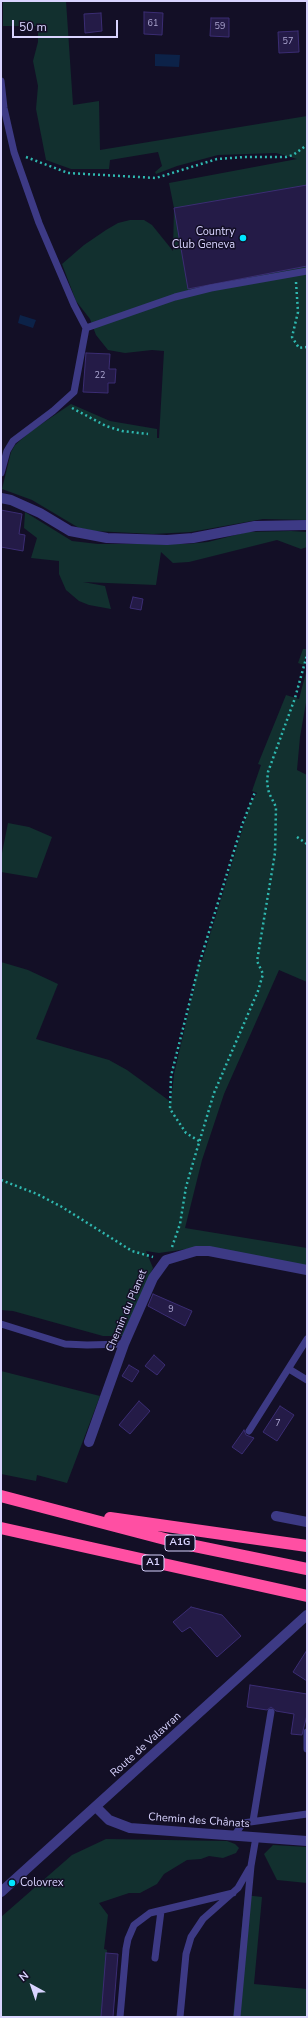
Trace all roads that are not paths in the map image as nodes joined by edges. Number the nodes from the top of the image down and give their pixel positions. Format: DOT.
graph roads {
  1 [pos="1,81"];
  2 [pos="307,271"];
  3 [pos="86,328"];
  4 [pos="1,473"];
  5 [pos="1,498"];
  6 [pos="307,525"];
  7 [pos="307,1270"];
  8 [pos="1,1324"];
  9 [pos="307,1339"];
  10 [pos="124,1344"];
  11 [pos="289,1369"];
  12 [pos="307,1380"];
  13 [pos="249,1431"];
  14 [pos="89,1442"];
  15 [pos="1,1496"];
  16 [pos="54,1509"];
  17 [pos="276,1516"];
  18 [pos="307,1522"];
  19 [pos="1,1528"];
  20 [pos="307,1546"];
  21 [pos="307,1569"];
  22 [pos="306,1596"];
  23 [pos="307,1615"];
  24 [pos="271,1712"];
  25 [pos="307,1732"];
  26 [pos="307,1749"];
  27 [pos="96,1807"];
  28 [pos="307,1814"];
  29 [pos="253,1821"];
  30 [pos="234,1836"];
  31 [pos="256,1837"];
  32 [pos="307,1841"];
  33 [pos="251,1866"];
  34 [pos="1,1892"];
  35 [pos="233,1893"];
  36 [pos="161,1911"];
  37 [pos="155,1958"];
  38 [pos="120,2017"];
  39 [pos="180,2017"];
  40 [pos="237,2017"];
  1 -- 3 [label="lane"];
  2 -- 3 [label="lane"];
  3 -- 4 [label="lane"];
  5 -- 6 [label="street"];
  7 -- 10 [label="street, Chemin du Planet"];
  8 -- 10 [label="lane"];
  9 -- 11 [label="lane"];
  10 -- 14 [label="street, Chemin du Planet"];
  11 -- 12 [label="lane"];
  11 -- 13 [label="lane"];
  15 -- 16 [label="highway"];
  16 -- 20 [label="highway"];
  16 -- 21 [label="highway, A1G"];
  17 -- 18 [label="street"];
  19 -- 22 [label="highway, A1"];
  23 -- 27 [label="street, Route de Valavran"];
  24 -- 29 [label="lane"];
  25 -- 26 [label="lane"];
  27 -- 30 [label="street, Chemin des Chânats"];
  27 -- 34 [label="street, Route de Valavran"];
  28 -- 29 [label="lane"];
  29 -- 30 [label="lane"];
  30 -- 31 [label="street, Chemin des Chânats"];
  31 -- 32 [label="street, Chemin des Chânats"];
  31 -- 33 [label="lane"];
  33 -- 35 [label="lane"];
  33 -- 40 [label="lane"];
  35 -- 36 [label="lane"];
  35 -- 39 [label="lane"];
  36 -- 37 [label="lane"];
  36 -- 38 [label="lane"];
}
